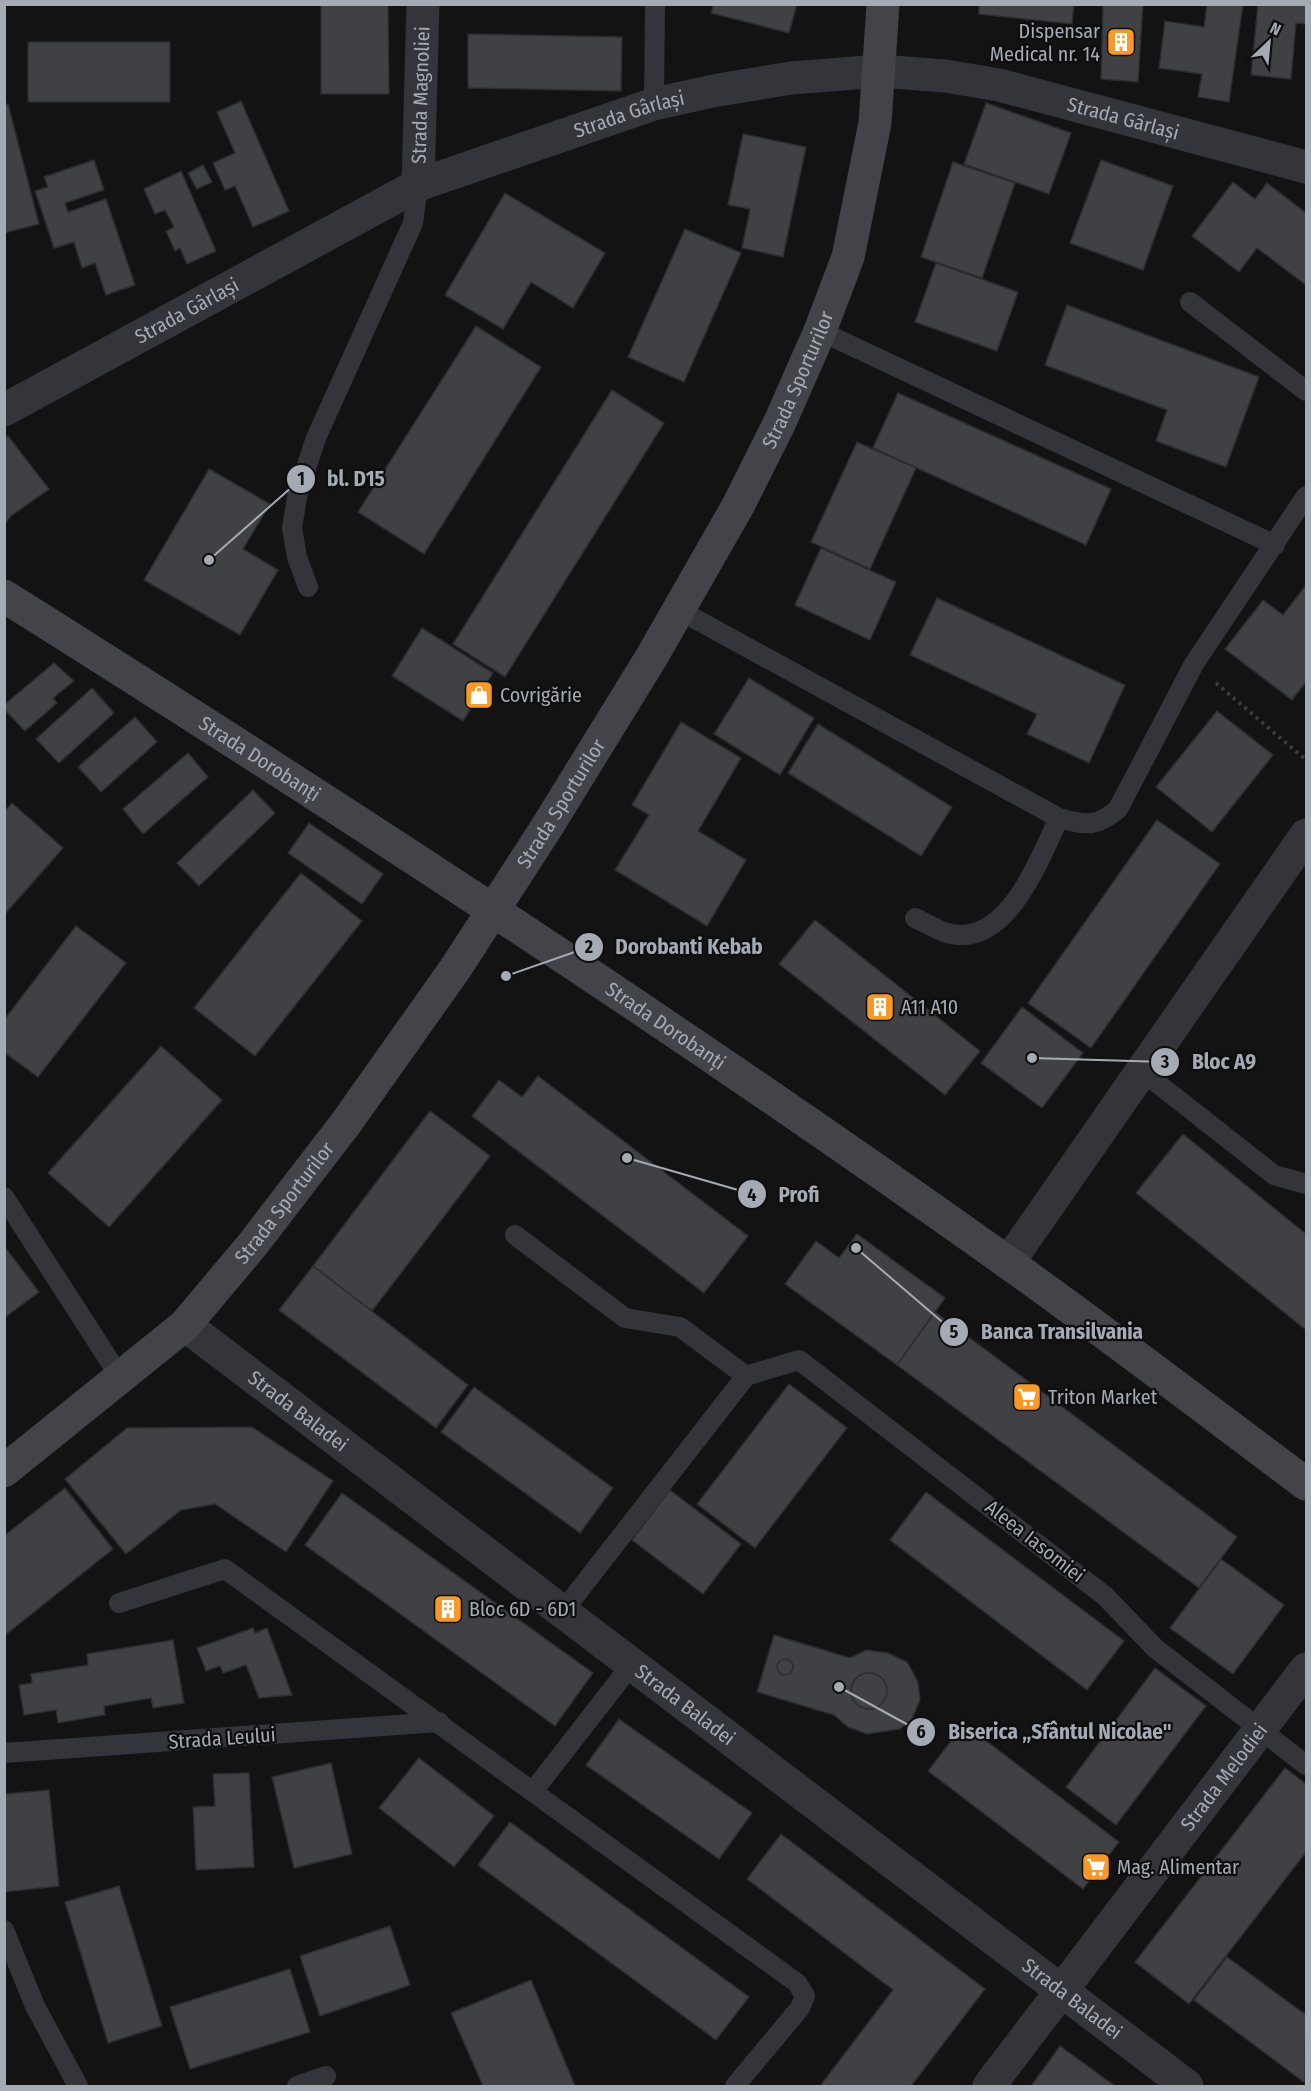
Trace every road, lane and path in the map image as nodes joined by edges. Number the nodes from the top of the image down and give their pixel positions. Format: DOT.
graph roads {
  1 [pos="423,4"];
  2 [pos="654,4"];
  3 [pos="883,4"];
  4 [pos="880,72"];
  5 [pos="654,104"];
  6 [pos="1306,166"];
  7 [pos="418,185"];
  8 [pos="1190,302"];
  9 [pos="820,331"];
  10 [pos="1306,391"];
  11 [pos="4,410"];
  12 [pos="1306,496"];
  13 [pos="1275,545"];
  14 [pos="308,587"];
  15 [pos="4,596"];
  16 [pos="679,610"];
  17 [pos="1194,664"];
  18 [pos="1306,760"];
  19 [pos="1059,818"];
  20 [pos="1306,835"];
  21 [pos="495,910"];
  22 [pos="915,918"];
  23 [pos="1143,1072"];
  24 [pos="1306,1184"];
  25 [pos="4,1197"];
  26 [pos="515,1235"];
  27 [pos="1008,1263"];
  28 [pos="185,1325"];
  29 [pos="746,1376"];
  30 [pos="120,1377"];
  31 [pos="4,1471"];
  32 [pos="1306,1484"];
  33 [pos="119,1602"];
  34 [pos="563,1611"];
  35 [pos="632,1664"];
  36 [pos="1306,1669"];
  37 [pos="439,1722"];
  38 [pos="1260,1729"];
  39 [pos="4,1753"];
  40 [pos="1306,1765"];
  41 [pos="534,1790"];
  42 [pos="4,1930"];
  43 [pos="1062,1992"];
  44 [pos="326,2076"];
  45 [pos="78,2086"];
  46 [pos="297,2086"];
  47 [pos="735,2086"];
  48 [pos="989,2086"];
  49 [pos="1187,2086"];
  1 -- 7 [label="street, Strada Magnoliei"];
  2 -- 5 [label="lane"];
  3 -- 4 [label="main road, Strada Sporturilor"];
  4 -- 5 [label="street, Strada Gârlași"];
  4 -- 6 [label="street, Strada Gârlași"];
  4 -- 9 [label="main road, Strada Sporturilor"];
  5 -- 7 [label="street, Strada Gârlași"];
  7 -- 11 [label="street, Strada Gârlași"];
  7 -- 14 [label="lane"];
  8 -- 10 [label="lane"];
  9 -- 13 [label="lane"];
  9 -- 16 [label="main road, Strada Sporturilor"];
  12 -- 13 [label="lane"];
  13 -- 17 [label="lane"];
  15 -- 21 [label="main road, Strada Dorobanți"];
  16 -- 19 [label="lane"];
  16 -- 21 [label="main road, Strada Sporturilor"];
  17 -- 18 [label="path"];
  17 -- 19 [label="lane"];
  19 -- 22 [label="lane"];
  20 -- 23 [label="street"];
  21 -- 27 [label="main road, Strada Dorobanți"];
  21 -- 28 [label="main road, Strada Sporturilor"];
  23 -- 24 [label="lane"];
  23 -- 27 [label="street"];
  25 -- 30 [label="lane"];
  26 -- 29 [label="lane"];
  27 -- 32 [label="main road, Strada Dorobanți"];
  28 -- 30 [label="main road, Strada Sporturilor"];
  28 -- 34 [label="street, Strada Baladei"];
  29 -- 34 [label="lane"];
  29 -- 38 [label="lane, Aleea Iasomiei"];
  30 -- 31 [label="main road, Strada Sporturilor"];
  33 -- 37 [label="lane"];
  34 -- 35 [label="street, Strada Baladei"];
  35 -- 41 [label="lane"];
  35 -- 43 [label="street, Strada Baladei"];
  36 -- 38 [label="street, Strada Melodiei"];
  37 -- 39 [label="lane, Strada Leului"];
  37 -- 41 [label="lane"];
  38 -- 40 [label="lane, Aleea Iasomiei"];
  38 -- 43 [label="street, Strada Melodiei"];
  41 -- 47 [label="lane"];
  42 -- 45 [label="lane"];
  43 -- 48 [label="street, Strada Melodiei"];
  43 -- 49 [label="street, Strada Baladei"];
  44 -- 46 [label="lane"];
}
